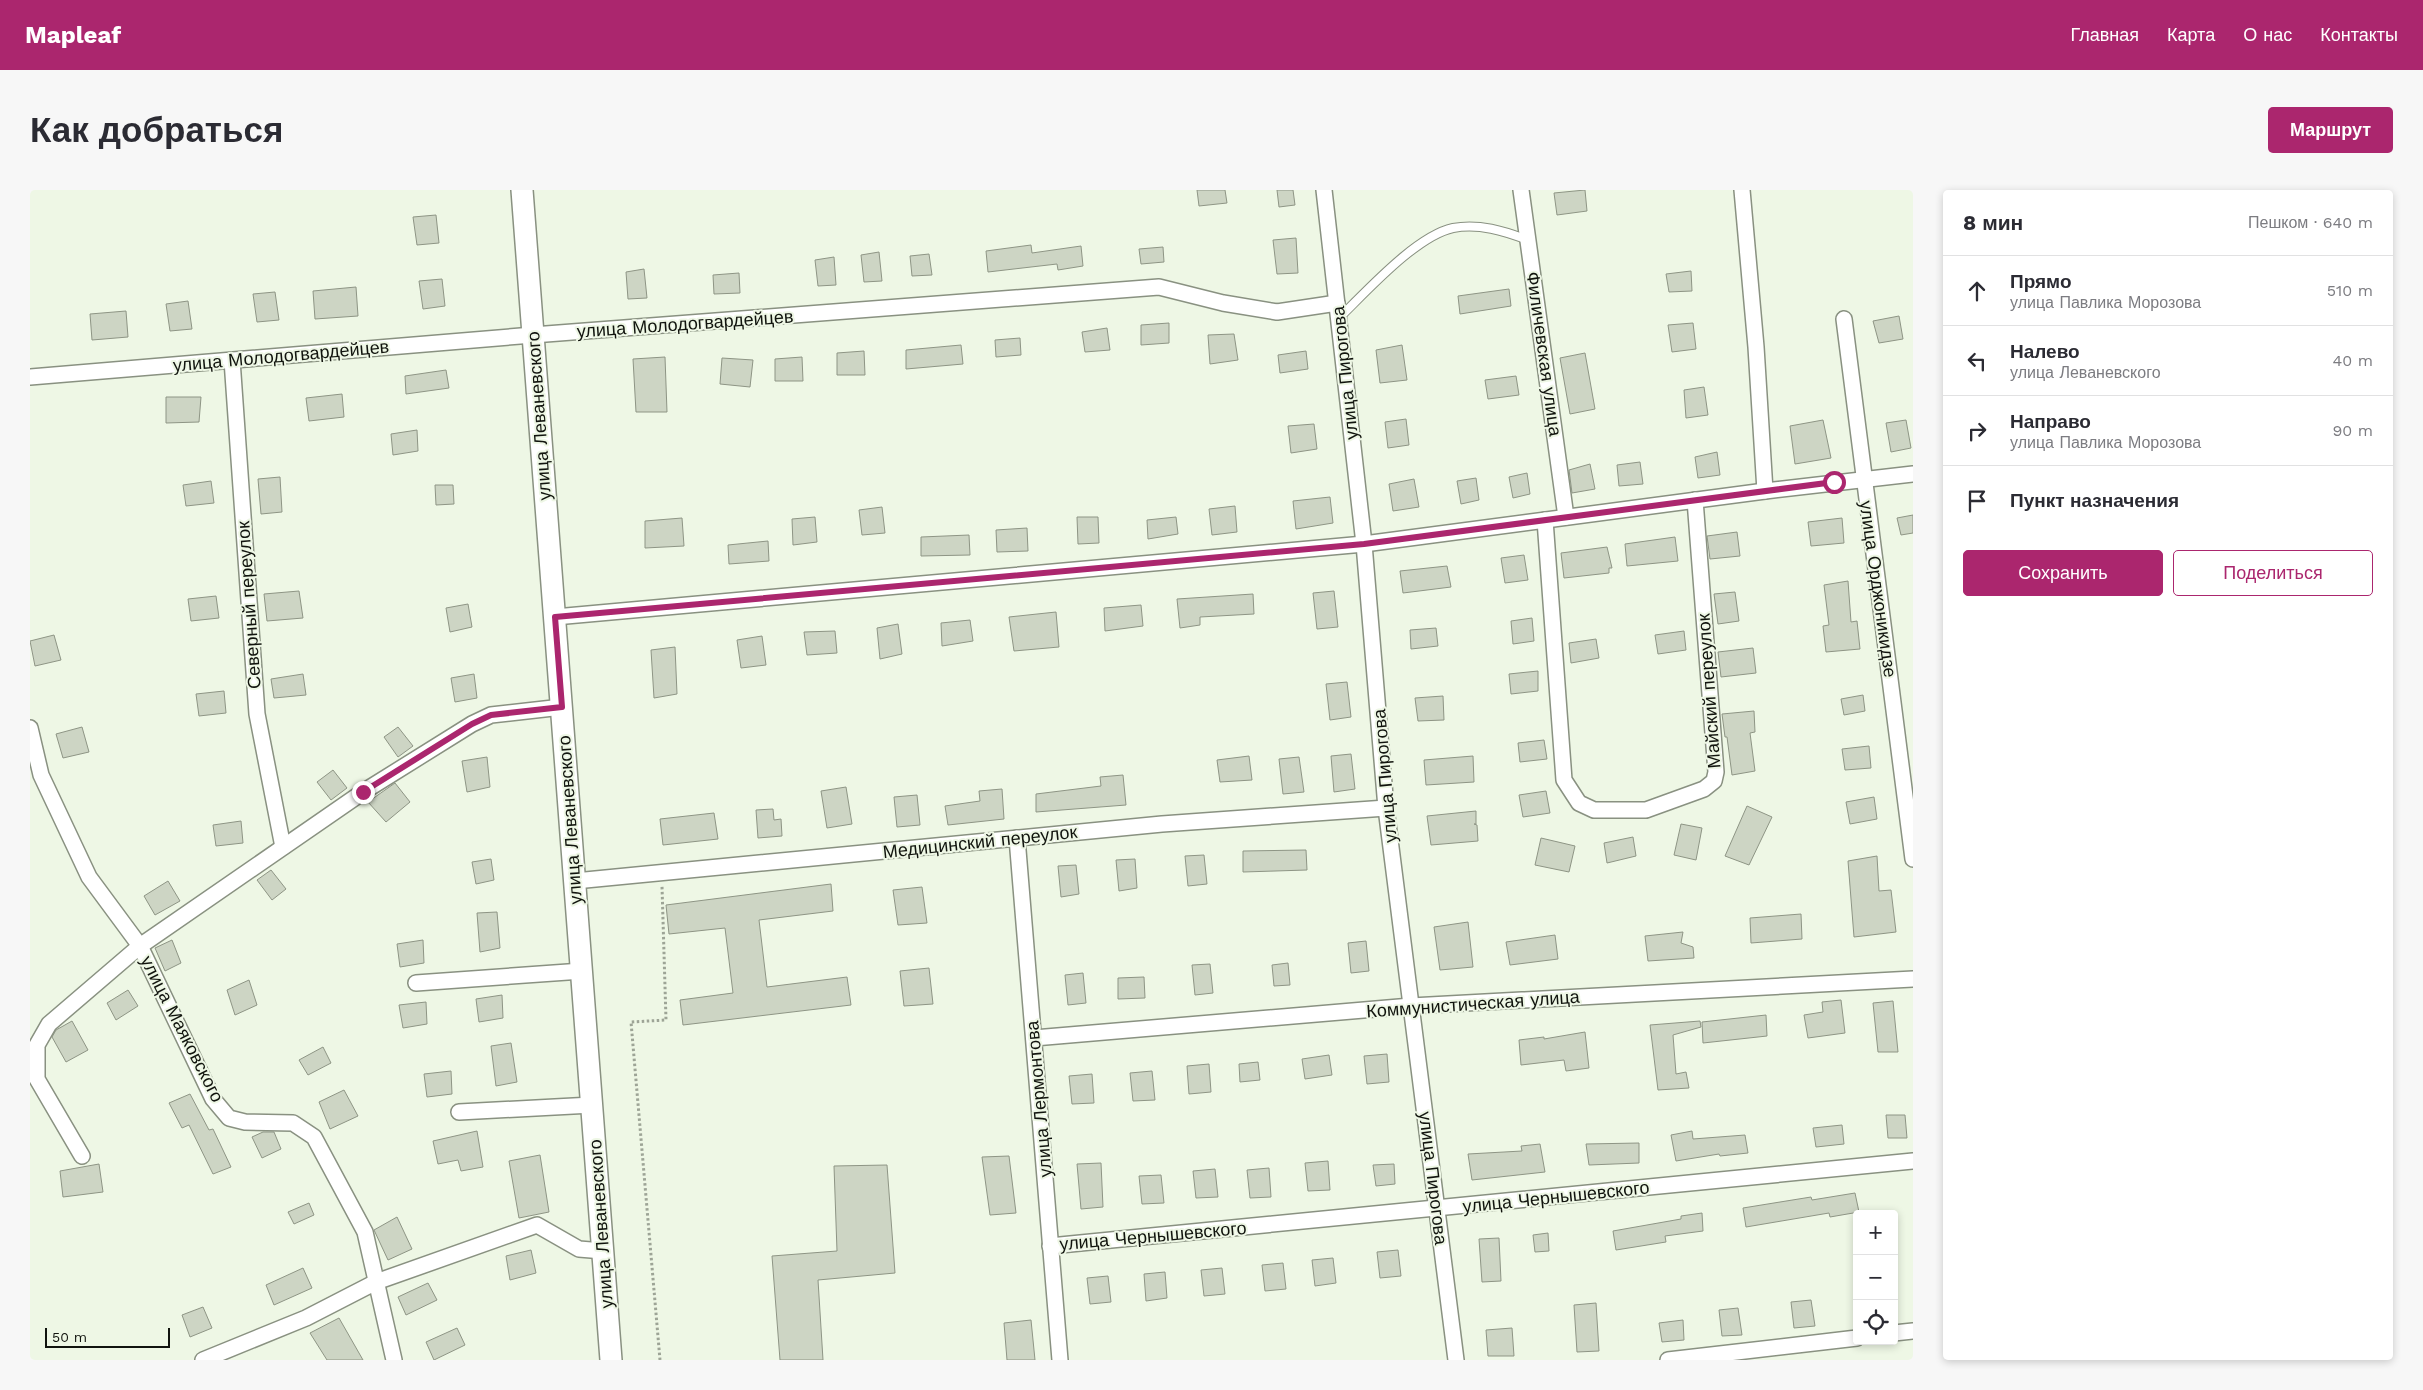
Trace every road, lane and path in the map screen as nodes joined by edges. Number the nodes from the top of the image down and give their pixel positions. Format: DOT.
graph roads {
  1 [pos="522,190"];
  2 [pos="1324,190"];
  3 [pos="1521,190"];
  4 [pos="1742,190"];
  5 [pos="1528,240"];
  6 [pos="1337,303"];
  7 [pos="1339,319"];
  8 [pos="1844,319"];
  9 [pos="533,335"];
  10 [pos="232,360"];
  11 [pos="30,377"];
  12 [pos="1913,474"];
  13 [pos="1863,479"];
  14 [pos="1765,491"];
  15 [pos="1695,500"];
  16 [pos="1566,517"];
  17 [pos="1546,520"];
  18 [pos="1364,544"];
  19 [pos="555,617"];
  20 [pos="562,707"];
  21 [pos="30,728"];
  22 [pos="1386,808"];
  23 [pos="1018,838"];
  24 [pos="283,847"];
  25 [pos="1913,859"];
  26 [pos="661,873"];
  27 [pos="575,881"];
  28 [pos="140,946"];
  29 [pos="582,971"];
  30 [pos="1913,979"];
  31 [pos="416,983"];
  32 [pos="1411,1006"];
  33 [pos="1034,1038"];
  34 [pos="592,1106"];
  35 [pos="459,1112"];
  36 [pos="82,1156"];
  37 [pos="1913,1161"];
  38 [pos="1437,1209"];
  39 [pos="1050,1246"];
  40 [pos="603,1251"];
  41 [pos="376,1282"];
  42 [pos="1913,1331"];
  43 [pos="1898,1333"];
  44 [pos="1853,1338"];
  45 [pos="203,1360"];
  46 [pos="394,1360"];
  47 [pos="612,1360"];
  48 [pos="660,1360"];
  49 [pos="1060,1360"];
  50 [pos="1456,1360"];
  51 [pos="1668,1360"];
  1 -- 9 [label="street, улица Леваневского"];
  2 -- 6 [label="street, улица Пирогова"];
  3 -- 5 [label="street, Филичевская улица"];
  4 -- 14 [label="street"];
  5 -- 7 [label="lane"];
  5 -- 16 [label="street, Филичевская улица"];
  6 -- 7 [label="street, улица Пирогова"];
  6 -- 9 [label="street, улица Молодогвардейцев"];
  7 -- 18 [label="street, улица Пирогова"];
  8 -- 13 [label="street, улица Орджоникидзе"];
  9 -- 10 [label="street, улица Молодогвардейцев"];
  9 -- 19 [label="street, улица Леваневского"];
  10 -- 11 [label="street, улица Молодогвардейцев"];
  10 -- 24 [label="street, Северный переулок"];
  12 -- 13 [label="street"];
  13 -- 14 [label="street"];
  13 -- 25 [label="street, улица Орджоникидзе"];
  14 -- 15 [label="street"];
  15 -- 16 [label="street"];
  15 -- 17 [label="street, Майский переулок"];
  16 -- 17 [label="street"];
  17 -- 18 [label="street"];
  18 -- 19 [label="street"];
  18 -- 22 [label="street, улица Пирогова"];
  19 -- 20 [label="street, улица Леваневского"];
  20 -- 24 [label="street"];
  20 -- 27 [label="street, улица Леваневского"];
  21 -- 28 [label="street, улица Маяковского"];
  22 -- 23 [label="street, Медицинский переулок"];
  22 -- 32 [label="street, улица Пирогова"];
  23 -- 26 [label="street, Медицинский переулок"];
  23 -- 33 [label="street, улица Лермонтова"];
  24 -- 28 [label="street"];
  26 -- 27 [label="street, Медицинский переулок"];
  26 -- 48 [label="path"];
  27 -- 29 [label="street, улица Леваневского"];
  28 -- 36 [label="street"];
  28 -- 41 [label="street, улица Маяковского"];
  29 -- 31 [label="street"];
  29 -- 34 [label="street, улица Леваневского"];
  30 -- 32 [label="street, Коммунистическая улица"];
  32 -- 33 [label="street, Коммунистическая улица"];
  32 -- 38 [label="street, улица Пирогова"];
  33 -- 39 [label="street, улица Лермонтова"];
  34 -- 35 [label="street"];
  34 -- 40 [label="street, улица Леваневского"];
  37 -- 38 [label="street, улица Чернышевского"];
  38 -- 39 [label="street, улица Чернышевского"];
  38 -- 50 [label="street, улица Пирогова"];
  39 -- 49 [label="street, улица Лермонтова"];
  40 -- 41 [label="street"];
  40 -- 47 [label="street, улица Леваневского"];
  41 -- 45 [label="street"];
  41 -- 46 [label="street, улица Маяковского"];
  42 -- 43 [label="street"];
  44 -- 51 [label="street"];
}
